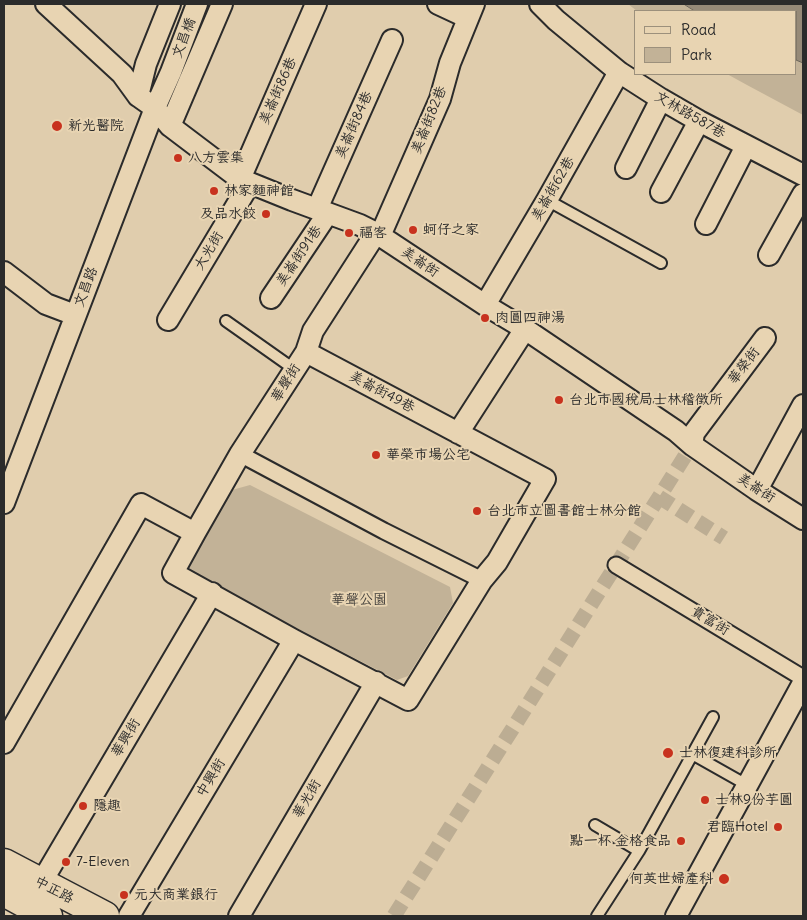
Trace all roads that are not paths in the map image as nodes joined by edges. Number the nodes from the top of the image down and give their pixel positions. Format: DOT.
graph roads {
  1 [pos="46,4"];
  2 [pos="170,4"];
  3 [pos="197,4"];
  4 [pos="222,4"];
  5 [pos="316,4"];
  6 [pos="438,4"];
  7 [pos="540,4"];
  8 [pos="471,11"];
  9 [pos="392,40"];
  10 [pos="171,72"];
  11 [pos="619,72"];
  12 [pos="138,96"];
  13 [pos="661,99"];
  14 [pos="155,108"];
  15 [pos="699,121"];
  16 [pos="170,126"];
  17 [pos="746,146"];
  18 [pos="626,168"];
  19 [pos="803,174"];
  20 [pos="245,181"];
  21 [pos="661,192"];
  22 [pos="803,194"];
  23 [pos="547,200"];
  24 [pos="322,211"];
  25 [pos="706,224"];
  26 [pos="378,234"];
  27 [pos="769,255"];
  28 [pos="661,263"];
  29 [pos="4,272"];
  30 [pos="271,298"];
  31 [pos="485,305"];
  32 [pos="75,315"];
  33 [pos="168,320"];
  34 [pos="226,321"];
  35 [pos="525,329"];
  36 [pos="766,338"];
  37 [pos="306,352"];
  38 [pos="294,369"];
  39 [pos="803,405"];
  40 [pos="458,433"];
  41 [pos="692,446"];
  42 [pos="240,454"];
  43 [pos="757,490"];
  44 [pos="4,503"];
  45 [pos="803,519"];
  46 [pos="194,533"];
  47 [pos="616,565"];
  48 [pos="482,580"];
  49 [pos="212,593"];
  50 [pos="294,640"];
  51 [pos="803,678"];
  52 [pos="376,682"];
  53 [pos="803,682"];
  54 [pos="713,717"];
  55 [pos="4,743"];
  56 [pos="692,754"];
  57 [pos="748,785"];
  58 [pos="595,825"];
  59 [pos="639,851"];
  60 [pos="4,863"];
  61 [pos="41,883"];
  62 [pos="4,892"];
  63 [pos="48,916"];
  64 [pos="105,916"];
  65 [pos="129,916"];
  66 [pos="239,916"];
  67 [pos="597,916"];
  68 [pos="676,916"];
  1 -- 12 [label="street, 美崙街"];
  2 -- 12 [label="street"];
  3 -- 10 [label="street, 文昌橋"];
  4 -- 16 [label="street"];
  5 -- 20 [label="street, 美崙街86巷"];
  6 -- 8 [label="street"];
  7 -- 11 [label="street, 文林路587巷"];
  8 -- 26 [label="street, 美崙街82巷"];
  9 -- 24 [label="street, 美崙街84巷"];
  10 -- 14 [label="street, 文昌路"];
  11 -- 13 [label="street, 文林路587巷"];
  11 -- 23 [label="street, 美崙街62巷"];
  12 -- 14 [label="street, 美崙街"];
  13 -- 15 [label="street, 文林路587巷"];
  13 -- 18 [label="street"];
  14 -- 16 [label="street, 美崙街"];
  14 -- 32 [label="street, 文昌路"];
  15 -- 17 [label="street, 文林路587巷"];
  15 -- 21 [label="street"];
  16 -- 20 [label="street, 美崙街"];
  17 -- 19 [label="street, 文林路587巷"];
  17 -- 25 [label="street"];
  20 -- 24 [label="street, 美崙街"];
  20 -- 33 [label="street, 大光街"];
  22 -- 27 [label="street"];
  23 -- 28 [label="lane"];
  23 -- 31 [label="street, 美崙街62巷"];
  24 -- 26 [label="street, 美崙街"];
  24 -- 30 [label="street, 美崙街91巷"];
  26 -- 31 [label="street, 美崙街"];
  26 -- 37 [label="street, 華聲街"];
  29 -- 32 [label="street"];
  31 -- 35 [label="street, 美崙街"];
  32 -- 44 [label="street, 文昌路"];
  34 -- 38 [label="lane"];
  35 -- 40 [label="street"];
  35 -- 41 [label="street, 美崙街"];
  36 -- 41 [label="street, 華榮街"];
  37 -- 38 [label="street, 華聲街"];
  37 -- 40 [label="street, 美崙街49巷"];
  38 -- 42 [label="street, 華聲街"];
  39 -- 43 [label="street"];
  40 -- 48 [label="street, 美崙街49巷"];
  41 -- 43 [label="street, 美崙街"];
  42 -- 46 [label="street, 華聲街"];
  42 -- 48 [label="street"];
  43 -- 45 [label="street, 美崙街"];
  46 -- 49 [label="street, 華聲街"];
  46 -- 55 [label="street"];
  47 -- 51 [label="street, 貴富街"];
  48 -- 52 [label="street"];
  49 -- 50 [label="street"];
  49 -- 61 [label="street, 華興街"];
  50 -- 52 [label="street"];
  50 -- 65 [label="street, 中興街"];
  52 -- 66 [label="street, 華光街"];
  53 -- 57 [label="street"];
  54 -- 56 [label="lane"];
  56 -- 57 [label="lane"];
  56 -- 59 [label="lane"];
  57 -- 68 [label="street"];
  58 -- 59 [label="lane"];
  59 -- 67 [label="lane"];
  60 -- 61 [label="main road, 中正路"];
  61 -- 64 [label="main road, 中正路"];
  62 -- 63 [label="main road, 中正路"];
}
